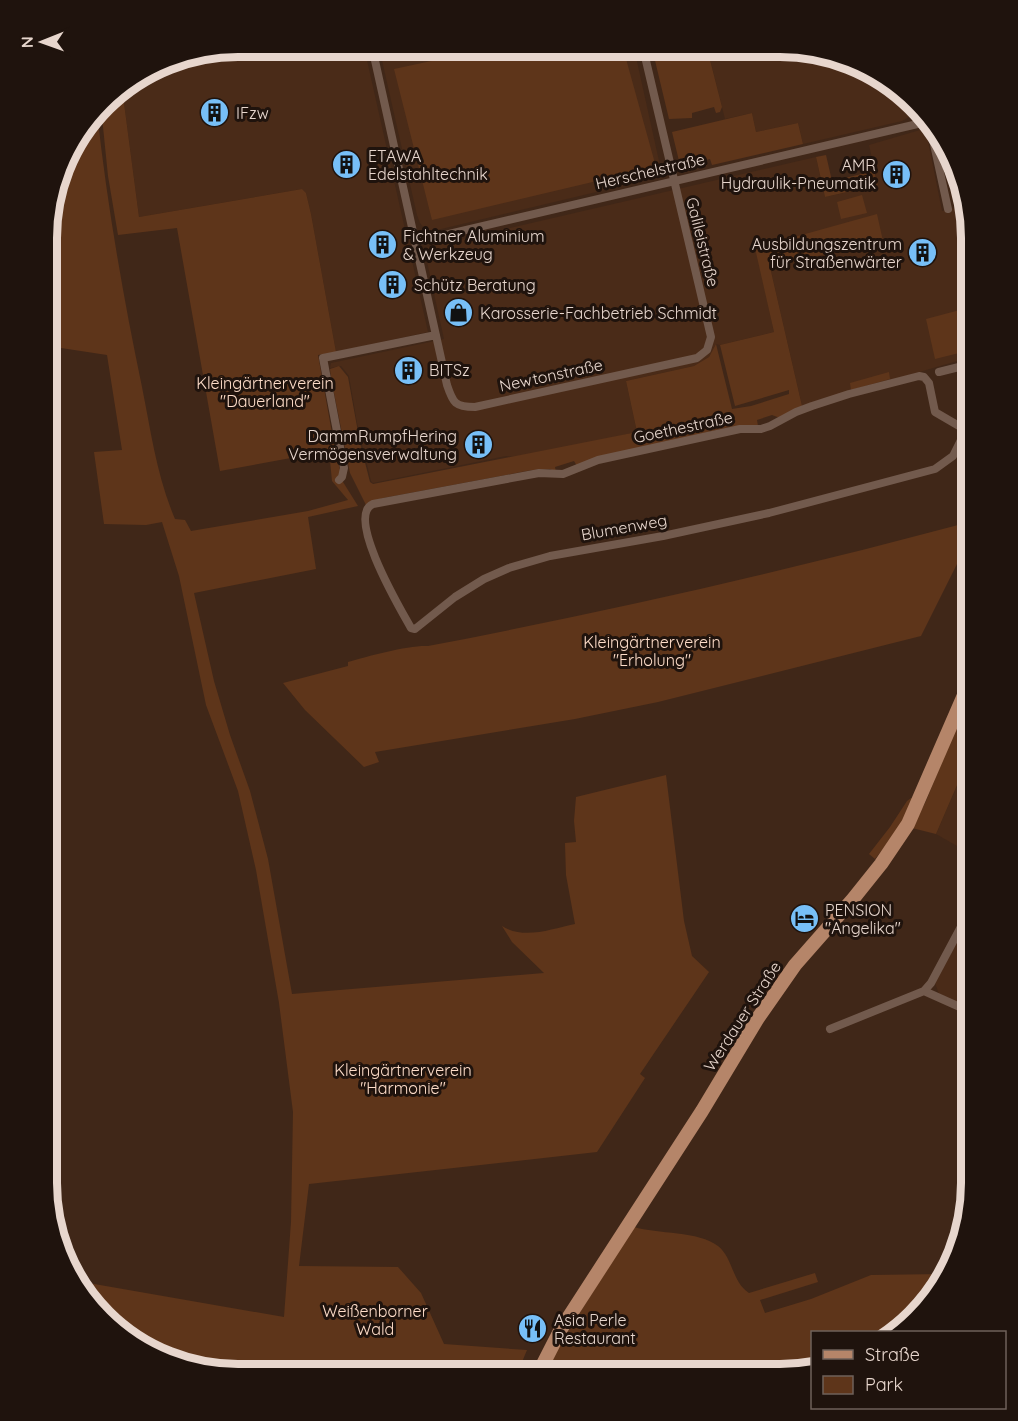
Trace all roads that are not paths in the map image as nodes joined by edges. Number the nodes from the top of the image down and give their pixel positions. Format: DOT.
graph roads {
  1 [pos="374,57"];
  2 [pos="645,57"];
  3 [pos="920,123"];
  4 [pos="933,142"];
  5 [pos="673,181"];
  6 [pos="948,209"];
  7 [pos="415,242"];
  8 [pos="436,335"];
  9 [pos="711,337"];
  10 [pos="961,366"];
  11 [pos="939,372"];
  12 [pos="961,427"];
  13 [pos="961,443"];
  14 [pos="339,480"];
  15 [pos="367,508"];
  16 [pos="961,702"];
  17 [pos="961,927"];
  18 [pos="924,992"];
  19 [pos="961,1008"];
  20 [pos="830,1029"];
  21 [pos="543,1364"];
  1 -- 7 [label="street, Newtonstraße"];
  2 -- 5 [label="street, Galileistraße"];
  3 -- 5 [label="street, Herschelstraße"];
  4 -- 6 [label="street"];
  5 -- 7 [label="street, Herschelstraße"];
  5 -- 9 [label="street, Galileistraße"];
  7 -- 8 [label="street, Newtonstraße"];
  8 -- 9 [label="street, Newtonstraße"];
  8 -- 14 [label="street"];
  10 -- 11 [label="street"];
  12 -- 15 [label="street, Goethestraße"];
  13 -- 15 [label="street, Blumenweg"];
  16 -- 21 [label="main road, Werdauer Straße"];
  17 -- 18 [label="street"];
  18 -- 19 [label="street"];
  18 -- 20 [label="street"];
}
